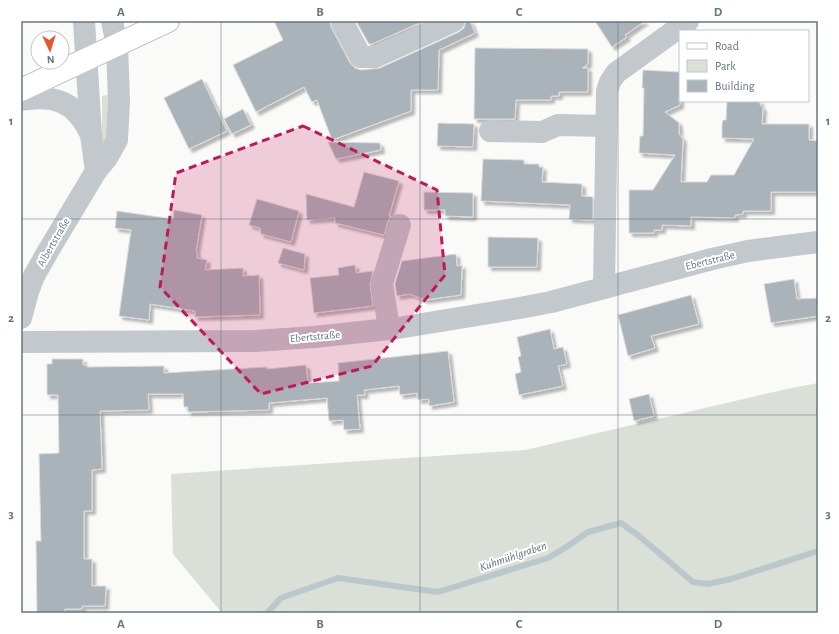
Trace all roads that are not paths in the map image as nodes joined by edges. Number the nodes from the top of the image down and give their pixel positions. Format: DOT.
graph roads {
  1 [pos="84,21"];
  2 [pos="112,21"];
  3 [pos="168,21"];
  4 [pos="342,21"];
  5 [pos="454,21"];
  6 [pos="688,21"];
  7 [pos="117,45"];
  8 [pos="86,60"];
  9 [pos="21,90"];
  10 [pos="21,100"];
  11 [pos="606,126"];
  12 [pos="490,131"];
  13 [pos="91,135"];
  14 [pos="96,171"];
  15 [pos="400,225"];
  16 [pos="818,242"];
  17 [pos="604,288"];
  18 [pos="21,318"];
  19 [pos="389,329"];
  20 [pos="21,342"];
  1 -- 8 [label="street"];
  2 -- 7 [label="street, Albertstraße"];
  3 -- 7 [label="main road"];
  4 -- 5 [label="street"];
  6 -- 11 [label="street"];
  7 -- 8 [label="main road"];
  7 -- 14 [label="street, Albertstraße"];
  8 -- 9 [label="main road"];
  8 -- 13 [label="street"];
  10 -- 13 [label="street"];
  11 -- 12 [label="street"];
  11 -- 17 [label="street"];
  13 -- 14 [label="street"];
  14 -- 18 [label="street, Albertstraße"];
  15 -- 19 [label="street"];
  16 -- 17 [label="street, Ebertstraße"];
  17 -- 19 [label="street, Ebertstraße"];
  19 -- 20 [label="street, Ebertstraße"];
}
